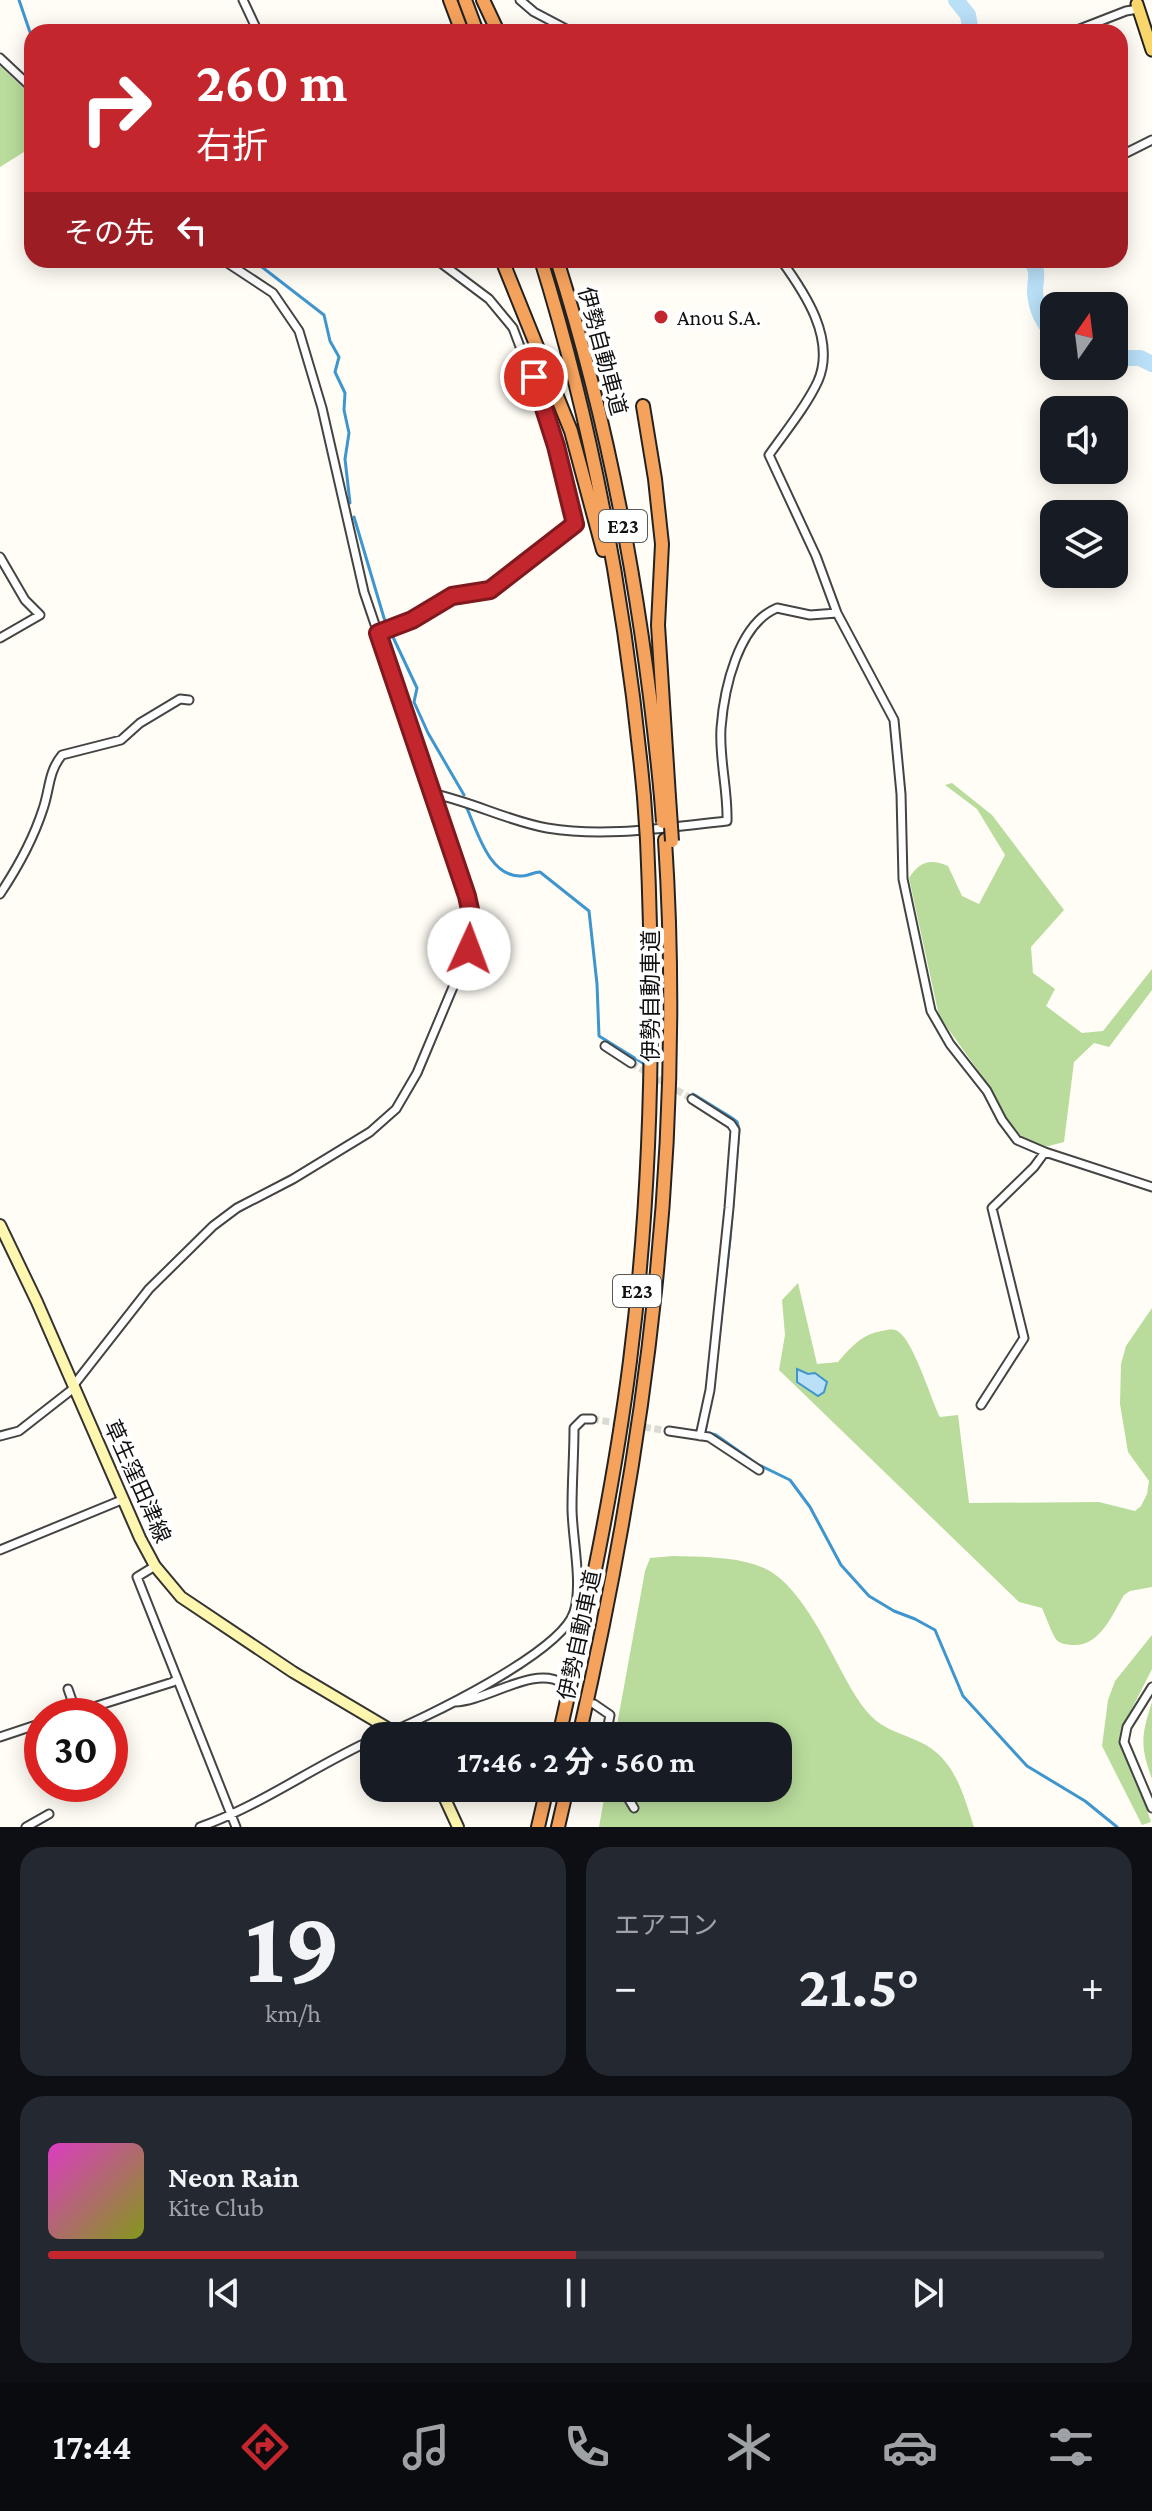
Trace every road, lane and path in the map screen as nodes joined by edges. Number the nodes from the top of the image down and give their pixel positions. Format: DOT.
graph roads {
  1 [pos="243,0"];
  2 [pos="450,0"];
  3 [pos="465,0"];
  4 [pos="483,0"];
  5 [pos="520,0"];
  6 [pos="1137,4"];
  7 [pos="254,24"];
  8 [pos="459,24"];
  9 [pos="474,24"];
  10 [pos="494,24"];
  11 [pos="557,24"];
  12 [pos="1093,24"];
  13 [pos="1152,39"];
  14 [pos="1152,50"];
  15 [pos="0,58"];
  16 [pos="24,80"];
  17 [pos="1152,140"];
  18 [pos="1128,152"];
  19 [pos="235,268"];
  20 [pos="448,268"];
  21 [pos="505,268"];
  22 [pos="543,268"];
  23 [pos="559,268"];
  24 [pos="786,268"];
  25 [pos="643,406"];
  26 [pos="0,557"];
  27 [pos="837,613"];
  28 [pos="624,630"];
  29 [pos="381,632"];
  30 [pos="0,638"];
  31 [pos="189,700"];
  32 [pos="434,794"];
  33 [pos="665,797"];
  34 [pos="0,894"];
  35 [pos="605,1046"];
  36 [pos="631,1063"];
  37 [pos="692,1099"];
  38 [pos="1045,1152"];
  39 [pos="1152,1187"];
  40 [pos="0,1225"];
  41 [pos="74,1387"];
  42 [pos="981,1405"];
  43 [pos="592,1419"];
  44 [pos="669,1431"];
  45 [pos="0,1436"];
  46 [pos="700,1436"];
  47 [pos="759,1470"];
  48 [pos="124,1499"];
  49 [pos="0,1550"];
  50 [pos="155,1566"];
  51 [pos="177,1678"];
  52 [pos="562,1683"];
  53 [pos="1152,1687"];
  54 [pos="68,1689"];
  55 [pos="71,1698"];
  56 [pos="121,1698"];
  57 [pos="453,1702"];
  58 [pos="594,1704"];
  59 [pos="378,1722"];
  60 [pos="419,1722"];
  61 [pos="562,1722"];
  62 [pos="582,1722"];
  63 [pos="609,1722"];
  64 [pos="24,1729"];
  65 [pos="0,1737"];
  66 [pos="360,1745"];
  67 [pos="446,1802"];
  68 [pos="544,1802"];
  69 [pos="564,1802"];
  70 [pos="630,1802"];
  71 [pos="634,1808"];
  72 [pos="1152,1808"];
  73 [pos="49,1814"];
  74 [pos="232,1816"];
  75 [pos="26,1827"];
  76 [pos="200,1827"];
  77 [pos="236,1827"];
  78 [pos="458,1827"];
  79 [pos="538,1827"];
  80 [pos="558,1827"];
  1 -- 7 [label="street"];
  2 -- 8 [label="highway"];
  3 -- 9 [label="highway"];
  4 -- 10 [label="highway"];
  5 -- 11 [label="street"];
  6 -- 12 [label="street"];
  6 -- 13 [label="main road"];
  6 -- 14 [label="main road"];
  15 -- 16 [label="street"];
  17 -- 18 [label="street"];
  19 -- 29 [label="street"];
  20 -- 29 [label="street"];
  21 -- 28 [label="highway"];
  22 -- 28 [label="highway, 伊勢自動車道 / E23"];
  23 -- 33 [label="highway, 伊勢自動車道 / E23"];
  24 -- 27 [label="street"];
  25 -- 33 [label="highway"];
  26 -- 30 [label="street"];
  27 -- 32 [label="street"];
  27 -- 38 [label="street"];
  28 -- 61 [label="highway, 伊勢自動車道 / E23, bridge"];
  29 -- 32 [label="street"];
  31 -- 34 [label="street"];
  32 -- 41 [label="street"];
  33 -- 62 [label="highway, 伊勢自動車道 / E23, bridge"];
  35 -- 36 [label="street"];
  37 -- 46 [label="street"];
  38 -- 39 [label="street"];
  38 -- 42 [label="street"];
  40 -- 41 [label="main road, 草生窪田津線"];
  41 -- 45 [label="street"];
  41 -- 48 [label="main road, 草生窪田津線"];
  43 -- 57 [label="street"];
  44 -- 46 [label="street"];
  46 -- 47 [label="street"];
  48 -- 49 [label="street"];
  48 -- 50 [label="main road, 草生窪田津線"];
  50 -- 51 [label="street"];
  50 -- 59 [label="main road, 草生窪田津線"];
  51 -- 56 [label="street"];
  51 -- 74 [label="street"];
  52 -- 57 [label="street"];
  53 -- 72 [label="street"];
  54 -- 55 [label="street"];
  57 -- 60 [label="street"];
  58 -- 63 [label="street"];
  64 -- 65 [label="street"];
  66 -- 74 [label="street"];
  67 -- 78 [label="main road"];
  68 -- 79 [label="highway"];
  69 -- 80 [label="highway"];
  70 -- 71 [label="street"];
  73 -- 75 [label="street"];
  74 -- 76 [label="street"];
  74 -- 77 [label="street"];
}
